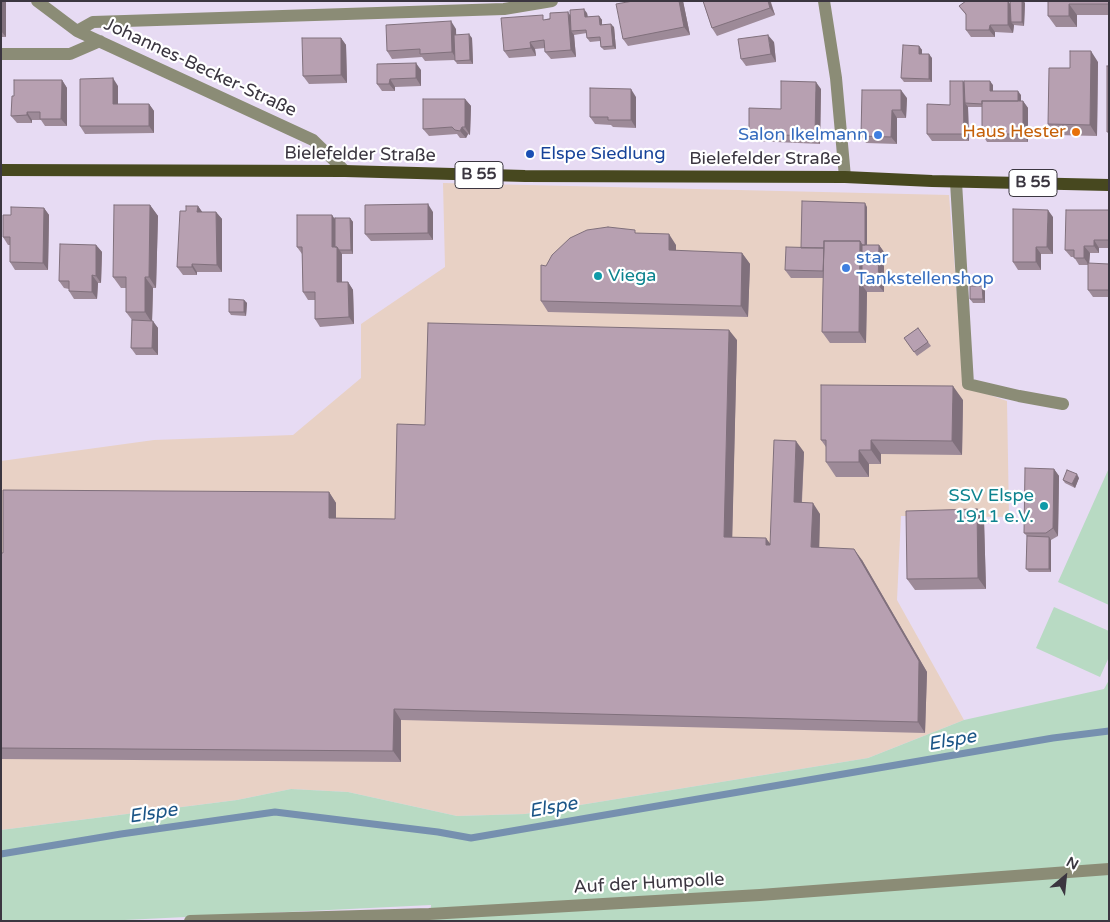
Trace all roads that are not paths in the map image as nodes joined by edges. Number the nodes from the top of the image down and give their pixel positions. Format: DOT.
graph roads {
  1 [pos="36,1"];
  2 [pos="552,1"];
  3 [pos="824,1"];
  4 [pos="77,31"];
  5 [pos="100,41"];
  6 [pos="1,54"];
  7 [pos="1,170"];
  8 [pos="345,171"];
  9 [pos="845,177"];
  10 [pos="956,182"];
  11 [pos="1109,185"];
  12 [pos="1063,404"];
  13 [pos="1109,869"];
  14 [pos="190,921"];
  1 -- 4 [label="street, Johannes-Becker-Straße"];
  2 -- 4 [label="street"];
  3 -- 9 [label="street"];
  4 -- 5 [label="street, Johannes-Becker-Straße"];
  5 -- 6 [label="street"];
  5 -- 8 [label="street, Johannes-Becker-Straße"];
  7 -- 8 [label="main road, Bielefelder Straße / B 55"];
  8 -- 9 [label="main road, Bielefelder Straße / B 55"];
  9 -- 10 [label="main road, Bielefelder Straße / B 55"];
  10 -- 11 [label="main road, Bielefelder Straße / B 55"];
  10 -- 12 [label="street"];
  13 -- 14 [label="street, Auf der Humpolle"];
}
